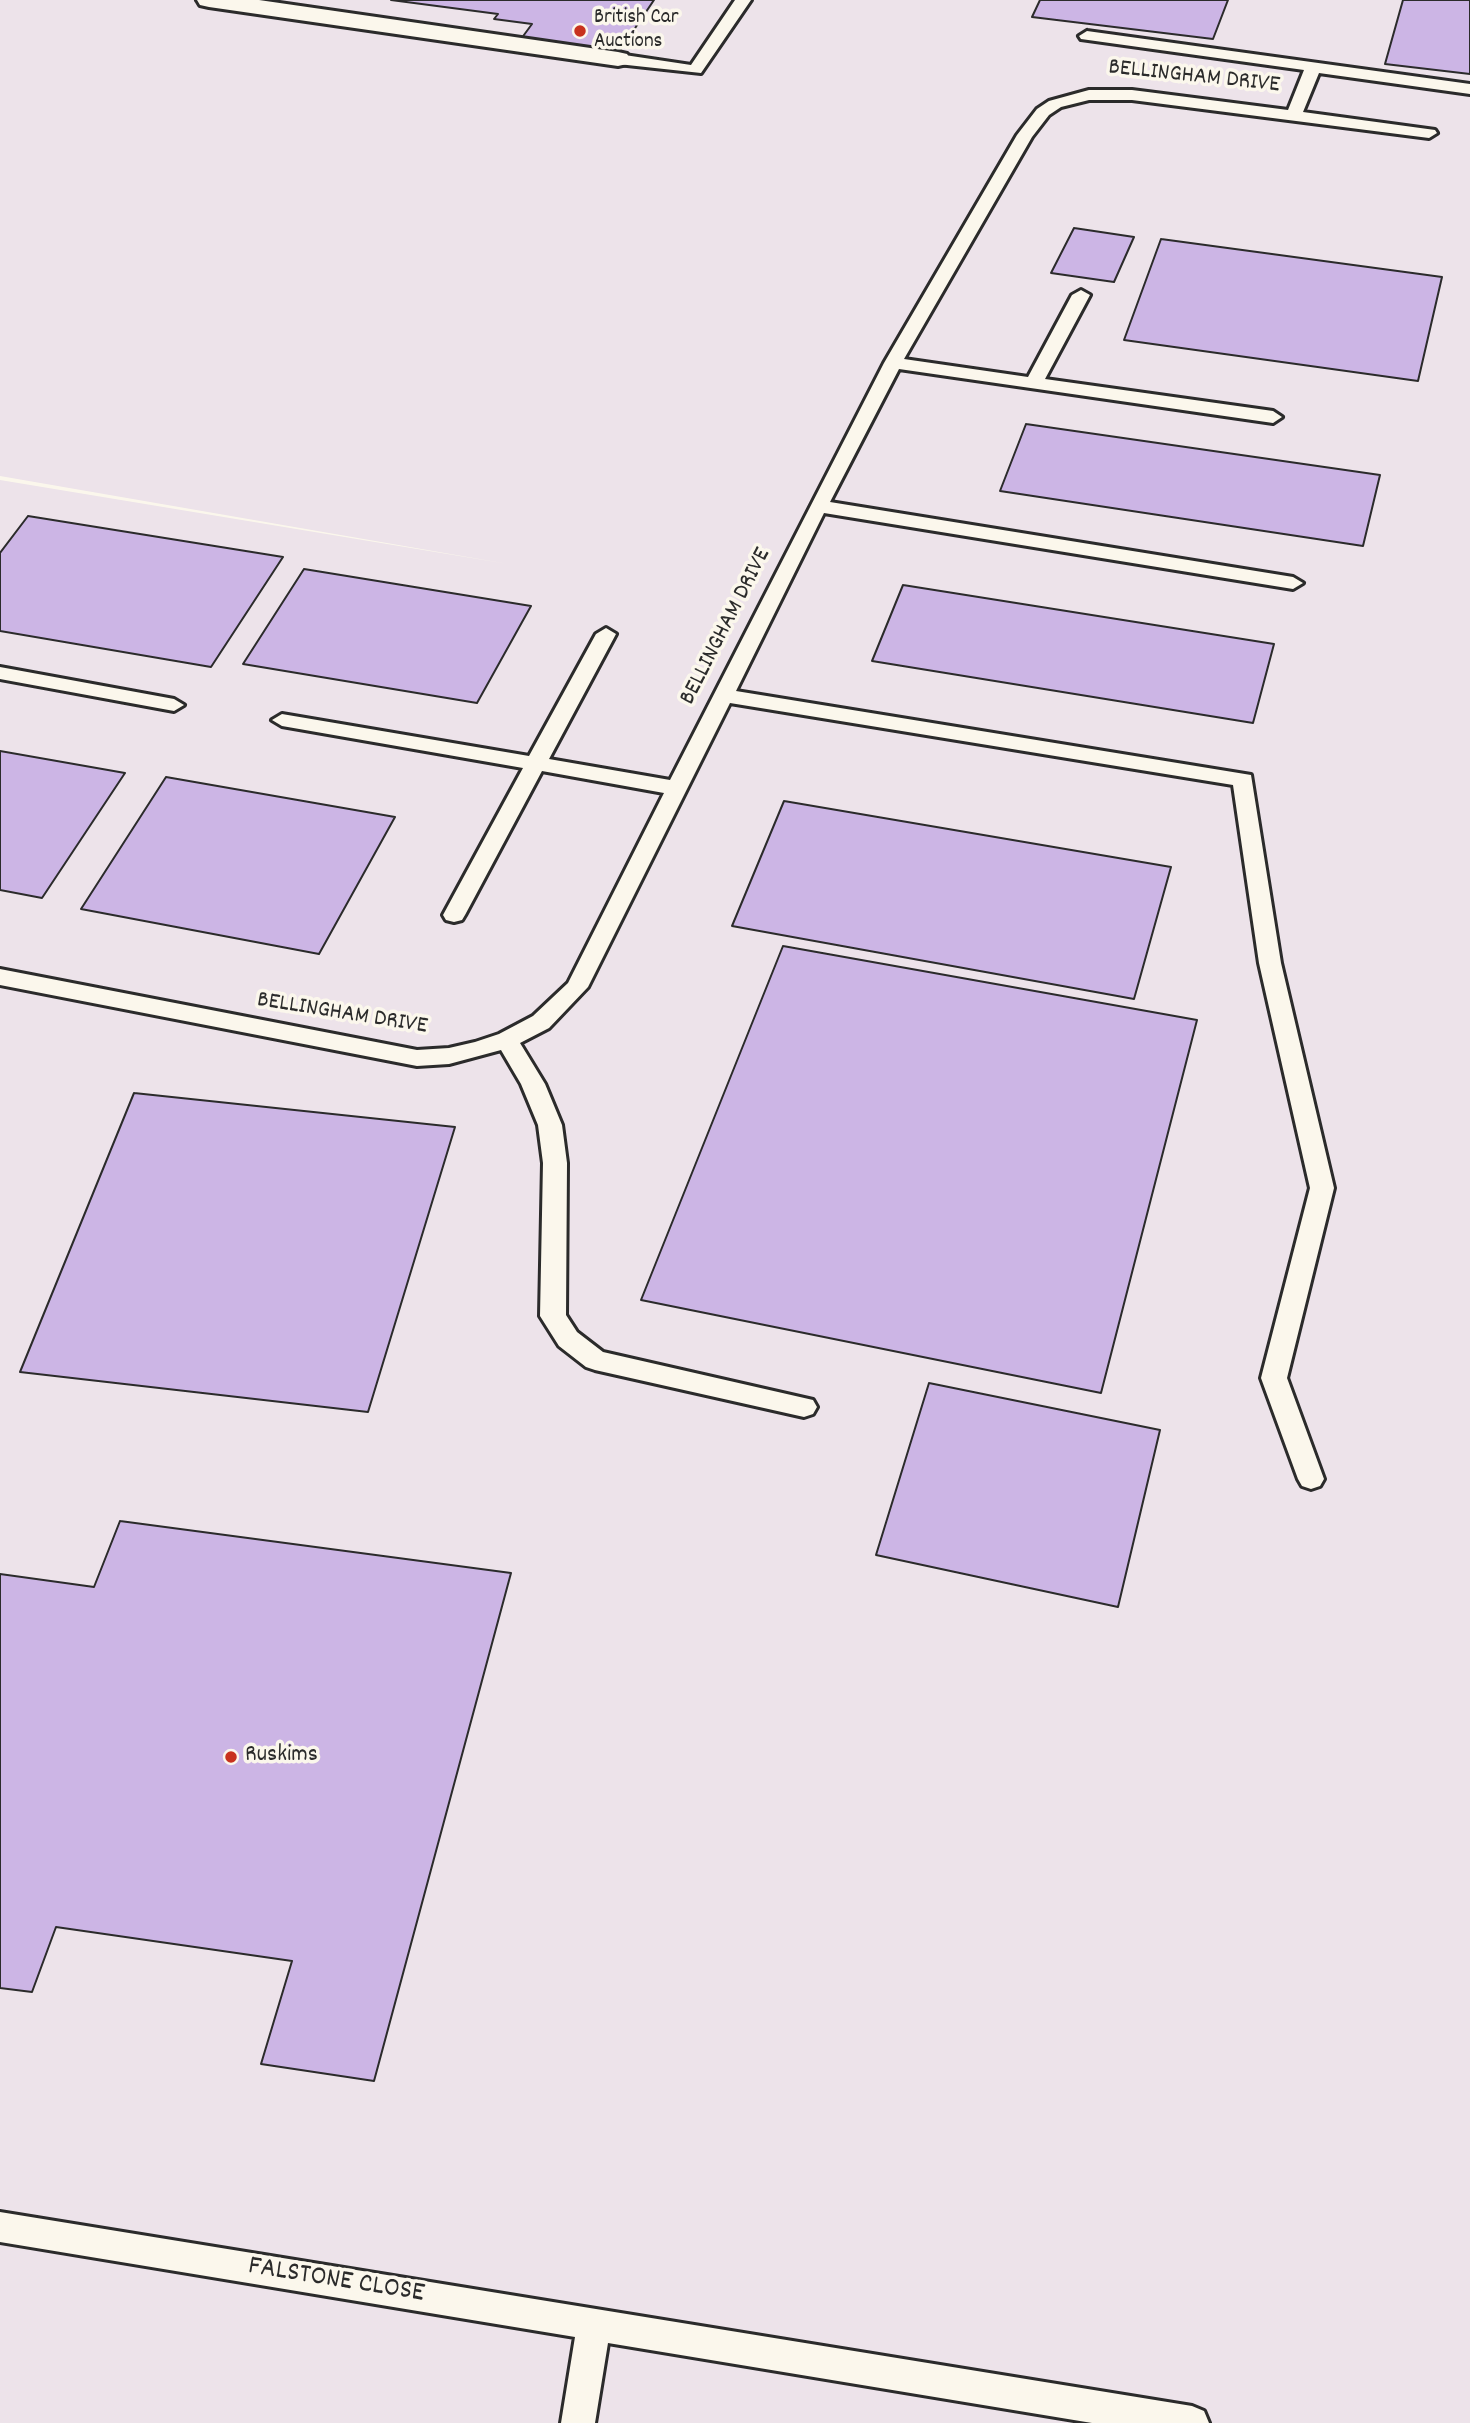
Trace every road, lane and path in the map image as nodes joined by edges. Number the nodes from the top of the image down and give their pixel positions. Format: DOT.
graph roads {
  1 [pos="209,0"];
  2 [pos="743,0"];
  3 [pos="1087,36"];
  4 [pos="618,59"];
  5 [pos="1313,66"];
  6 [pos="1470,89"];
  7 [pos="1294,115"];
  8 [pos="1429,133"];
  9 [pos="1081,295"];
  10 [pos="893,363"];
  11 [pos="1034,383"];
  12 [pos="1273,417"];
  13 [pos="818,506"];
  14 [pos="1293,583"];
  15 [pos="606,634"];
  16 [pos="0,673"];
  17 [pos="722,695"];
  18 [pos="174,705"];
  19 [pos="282,720"];
  20 [pos="535,764"];
  21 [pos="676,788"];
  22 [pos="454,915"];
  23 [pos="0,977"];
  24 [pos="507,1040"];
  25 [pos="804,1407"];
  26 [pos="1311,1479"];
  27 [pos="0,2227"];
  28 [pos="594,2325"];
  29 [pos="578,2423"];
  30 [pos="1192,2423"];
  1 -- 4 [label="street"];
  2 -- 4 [label="lane"];
  3 -- 5 [label="lane"];
  5 -- 6 [label="lane"];
  5 -- 7 [label="lane"];
  7 -- 8 [label="lane, BELLINGHAM DRIVE"];
  7 -- 10 [label="lane, BELLINGHAM DRIVE"];
  9 -- 11 [label="lane"];
  10 -- 11 [label="lane"];
  10 -- 13 [label="lane, BELLINGHAM DRIVE"];
  11 -- 12 [label="lane"];
  13 -- 14 [label="lane"];
  13 -- 17 [label="lane, BELLINGHAM DRIVE"];
  15 -- 20 [label="lane"];
  16 -- 18 [label="lane"];
  17 -- 21 [label="lane, BELLINGHAM DRIVE"];
  17 -- 26 [label="lane"];
  19 -- 20 [label="lane"];
  20 -- 21 [label="lane"];
  20 -- 22 [label="lane"];
  21 -- 24 [label="lane, BELLINGHAM DRIVE"];
  23 -- 24 [label="lane, BELLINGHAM DRIVE"];
  24 -- 25 [label="lane"];
  27 -- 28 [label="lane, FALSTONE CLOSE"];
  28 -- 29 [label="lane"];
  28 -- 30 [label="lane, FALSTONE CLOSE"];
}
